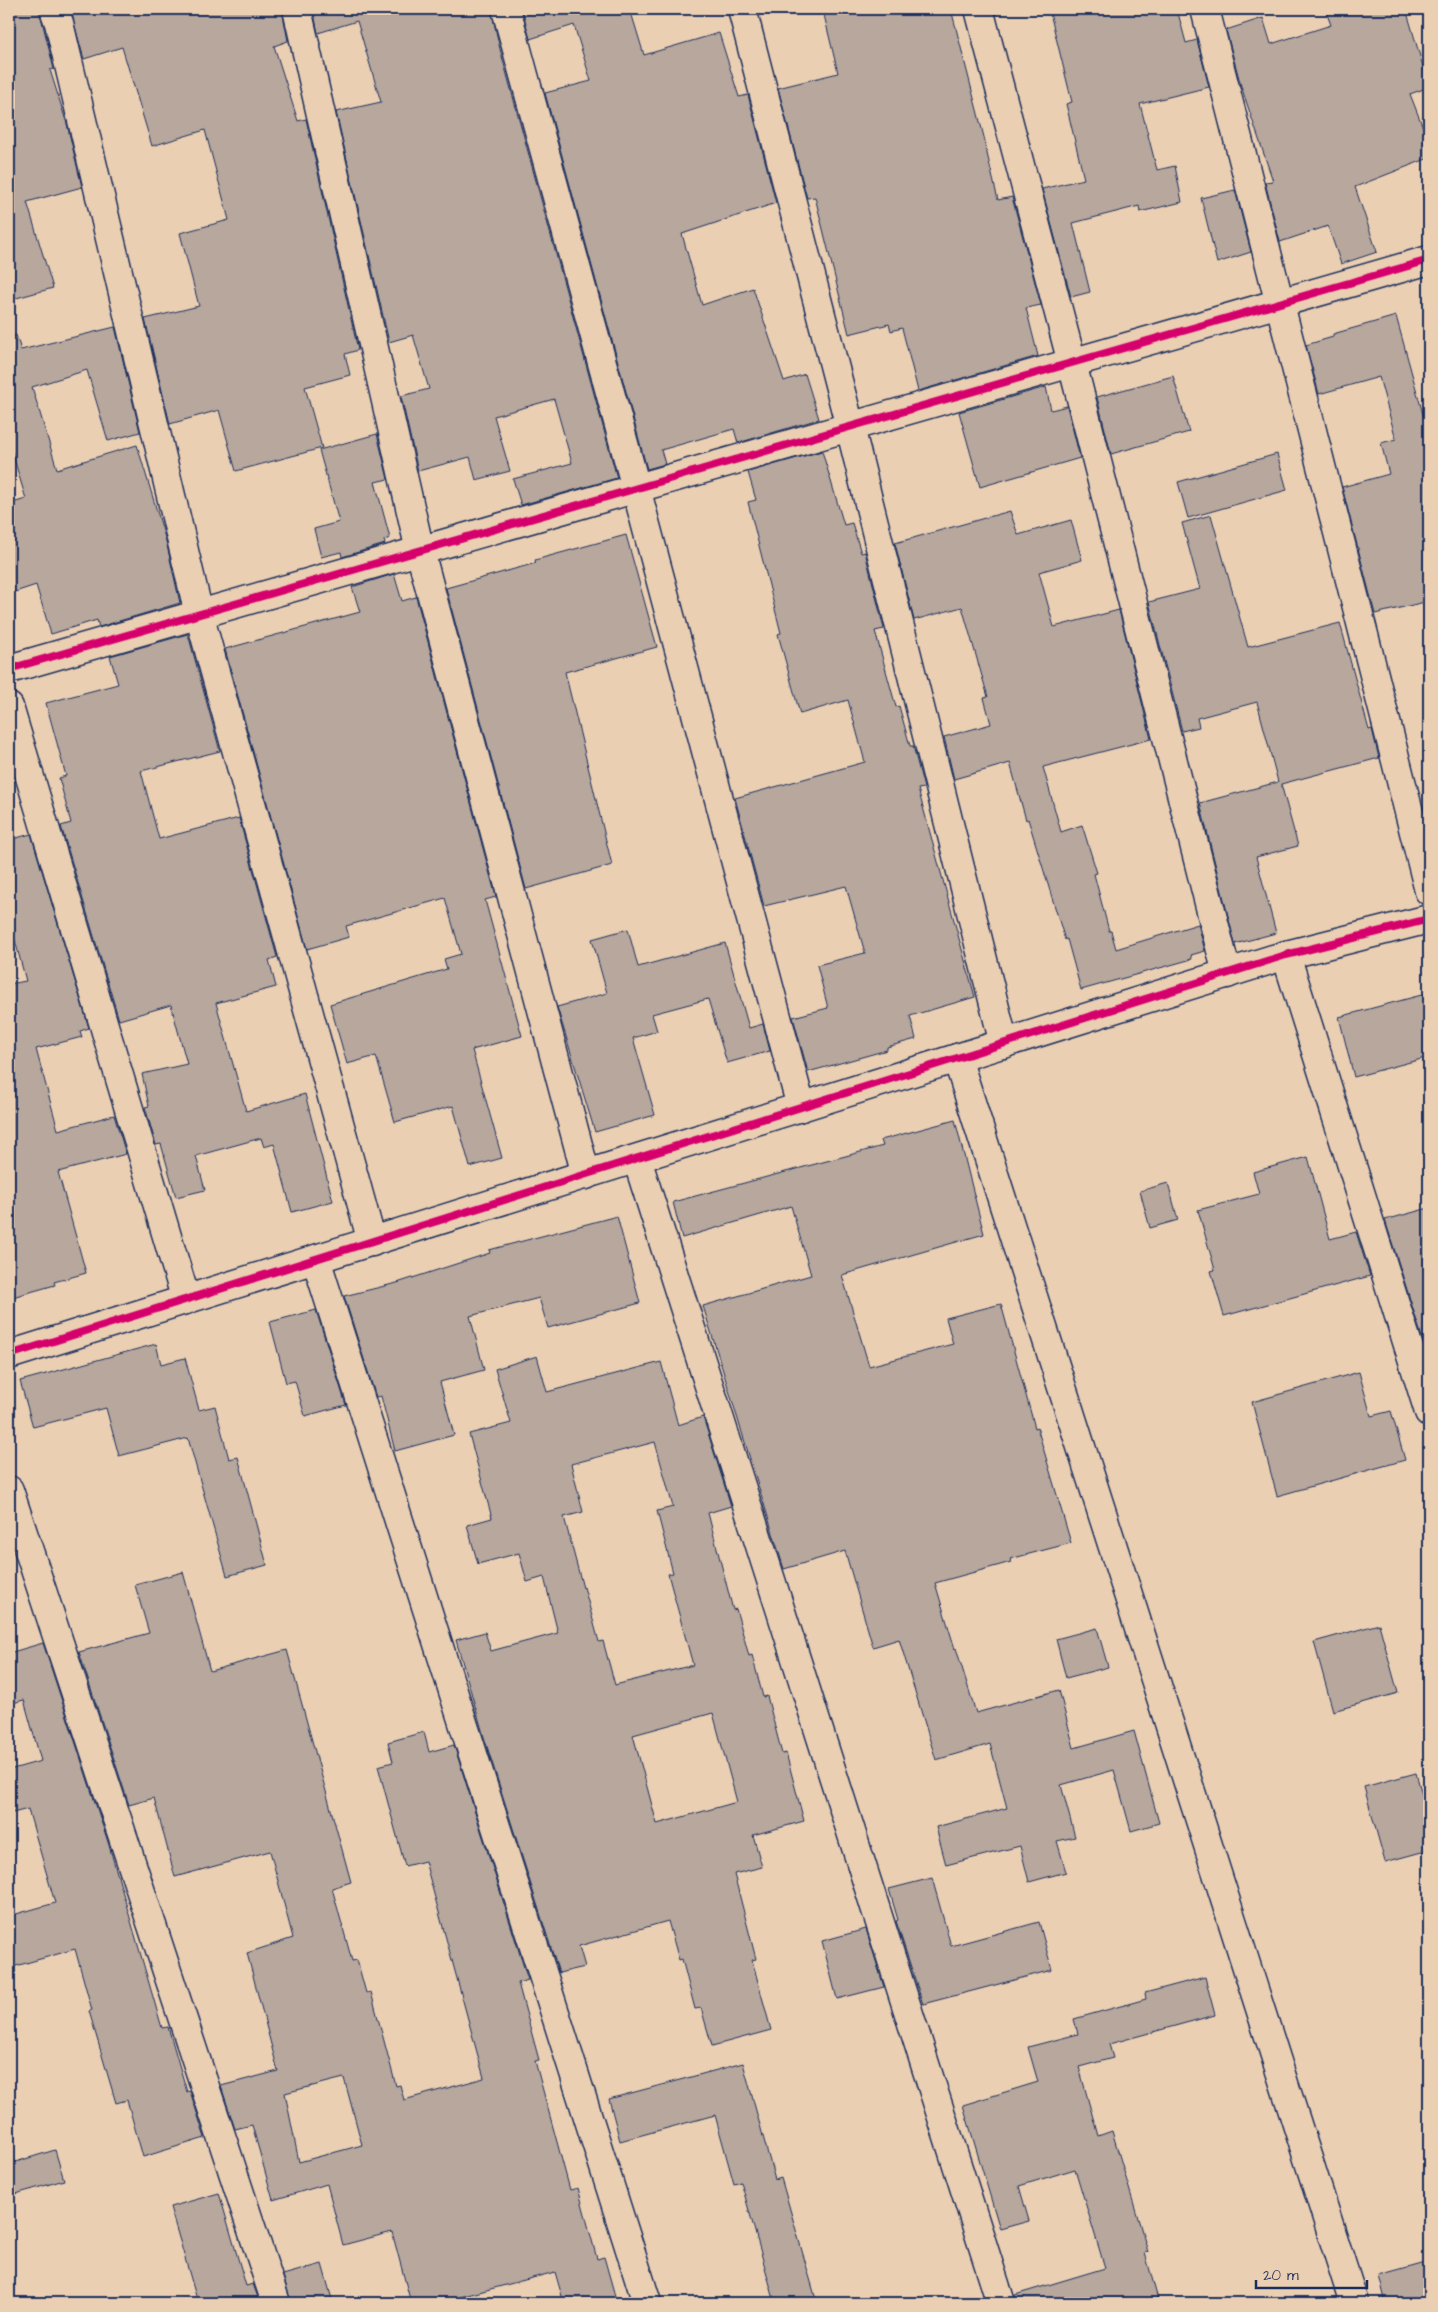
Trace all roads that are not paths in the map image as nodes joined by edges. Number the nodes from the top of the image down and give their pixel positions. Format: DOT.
graph roads {
  1 [pos="54,9"];
  2 [pos="296,9"];
  3 [pos="506,9"];
  4 [pos="742,9"];
  5 [pos="979,9"];
  6 [pos="1205,9"];
  7 [pos="1429,260"];
  8 [pos="1281,302"];
  9 [pos="1072,363"];
  10 [pos="850,427"];
  11 [pos="636,488"];
  12 [pos="420,551"];
  13 [pos="199,614"];
  14 [pos="9,669"];
  15 [pos="9,707"];
  16 [pos="1429,891"];
  17 [pos="1429,919"];
  18 [pos="1286,955"];
  19 [pos="1227,974"];
  20 [pos="1004,1044"];
  21 [pos="957,1058"];
  22 [pos="801,1107"];
  23 [pos="637,1159"];
  24 [pos="586,1175"];
  25 [pos="372,1242"];
  26 [pos="316,1259"];
  27 [pos="186,1300"];
  28 [pos="9,1355"];
  29 [pos="1429,1412"];
  30 [pos="9,1490"];
  31 [pos="276,2303"];
  32 [pos="647,2303"];
  33 [pos="1001,2303"];
  34 [pos="1354,2303"];
  1 -- 13 [label="street"];
  2 -- 12 [label="street"];
  3 -- 11 [label="street"];
  4 -- 10 [label="street"];
  5 -- 9 [label="street"];
  6 -- 8 [label="street"];
  7 -- 8 [label="street"];
  8 -- 9 [label="street"];
  8 -- 16 [label="street"];
  9 -- 10 [label="street"];
  9 -- 19 [label="street"];
  10 -- 11 [label="street"];
  10 -- 20 [label="street"];
  11 -- 12 [label="street"];
  11 -- 22 [label="street"];
  12 -- 13 [label="street"];
  12 -- 24 [label="street"];
  13 -- 14 [label="street"];
  13 -- 25 [label="street"];
  15 -- 27 [label="street"];
  17 -- 18 [label="street"];
  18 -- 19 [label="street"];
  18 -- 29 [label="street"];
  19 -- 20 [label="street"];
  20 -- 21 [label="street"];
  21 -- 22 [label="street"];
  21 -- 34 [label="street"];
  22 -- 23 [label="street"];
  23 -- 24 [label="street"];
  23 -- 33 [label="street"];
  24 -- 25 [label="street"];
  25 -- 26 [label="street"];
  26 -- 27 [label="street"];
  26 -- 32 [label="street"];
  27 -- 28 [label="street"];
  30 -- 31 [label="street"];
}
